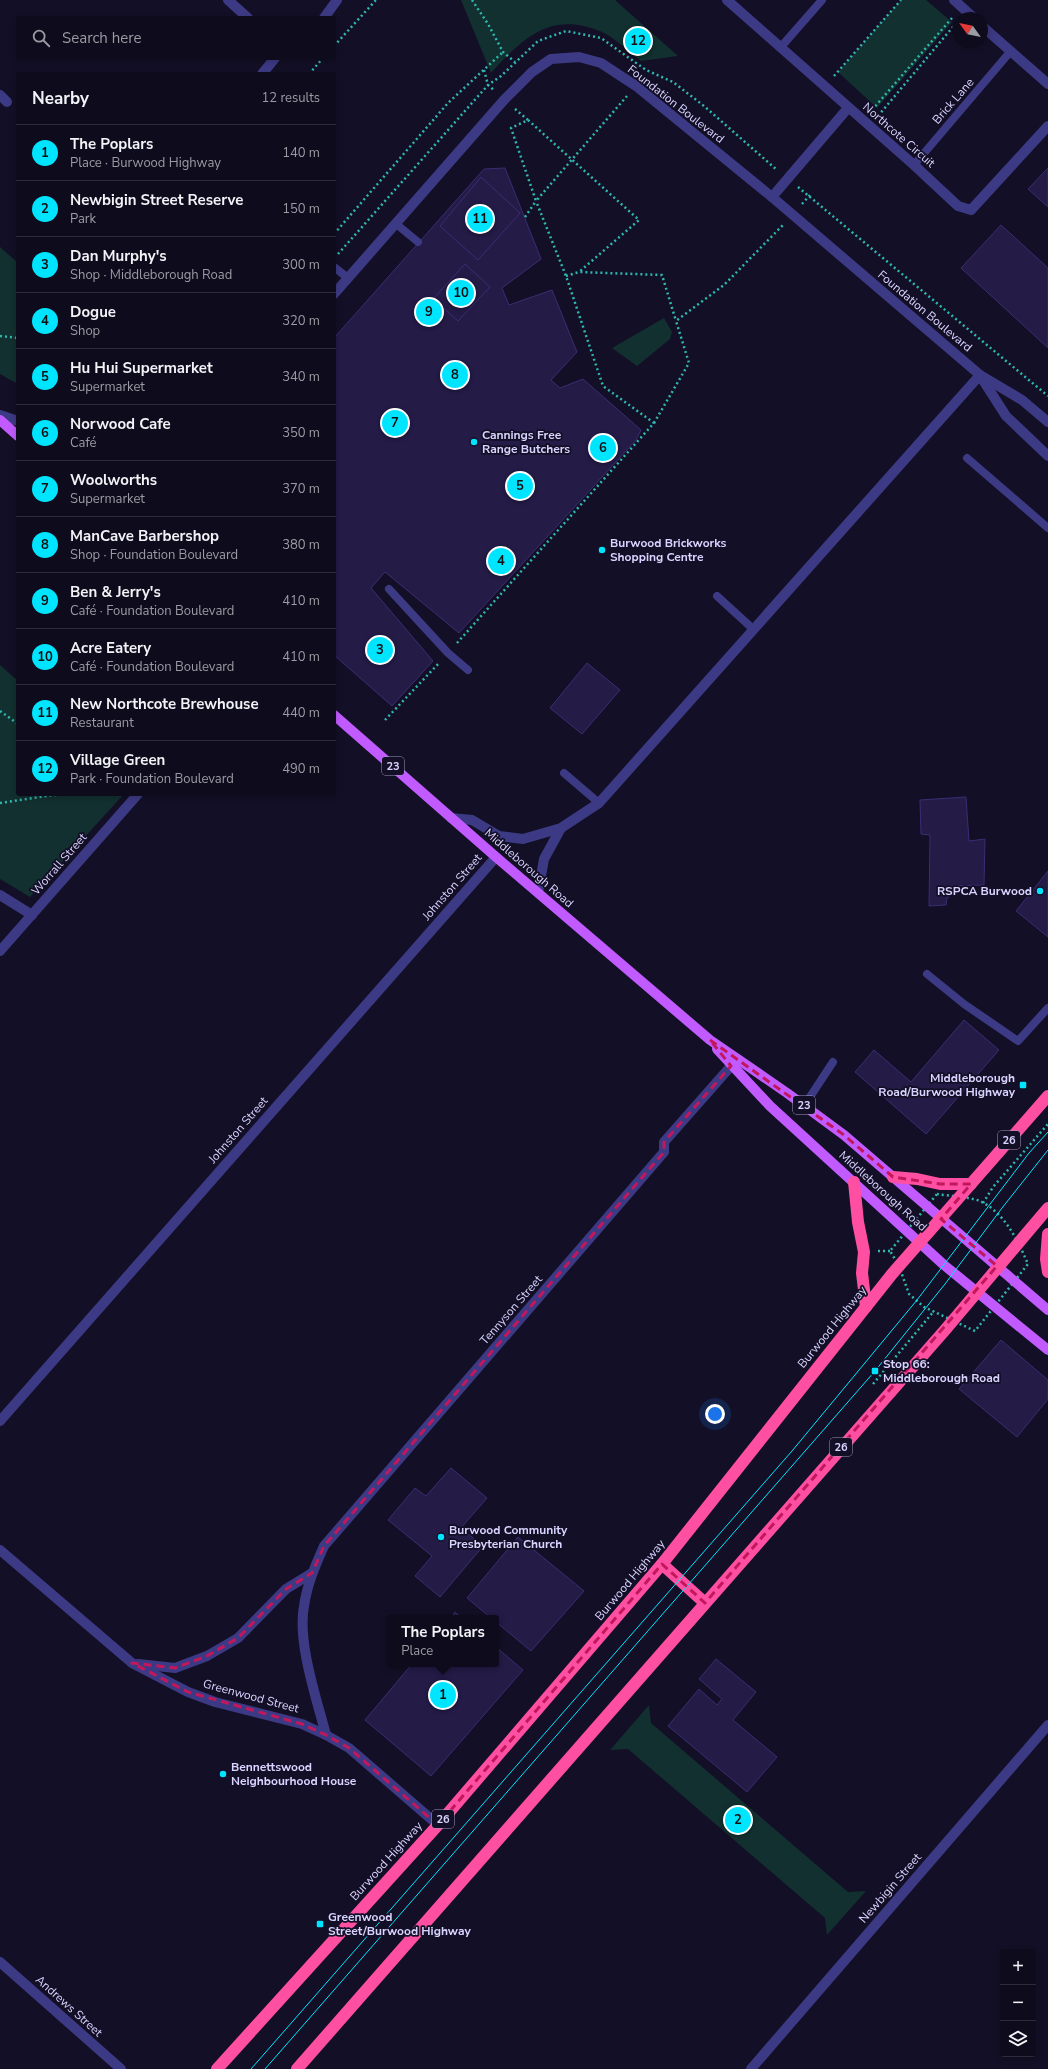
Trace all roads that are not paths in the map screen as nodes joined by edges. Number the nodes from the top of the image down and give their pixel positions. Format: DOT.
graph roads {
  1 [pos="228,0"];
  2 [pos="337,0"];
  3 [pos="727,0"];
  4 [pos="822,0"];
  5 [pos="954,0"];
  6 [pos="967,12"];
  7 [pos="246,16"];
  8 [pos="325,16"];
  9 [pos="988,32"];
  10 [pos="780,48"];
  11 [pos="1010,52"];
  12 [pos="274,60"];
  13 [pos="264,72"];
  14 [pos="1048,84"];
  15 [pos="848,108"];
  16 [pos="1048,126"];
  17 [pos="914,165"];
  18 [pos="772,198"];
  19 [pos="395,223"];
  20 [pos="418,242"];
  21 [pos="336,269"];
  22 [pos="348,278"];
  23 [pos="336,292"];
  24 [pos="980,376"];
  25 [pos="0,414"];
  26 [pos="0,420"];
  27 [pos="16,420"];
  28 [pos="1048,422"];
  29 [pos="16,434"];
  30 [pos="1048,456"];
  31 [pos="967,458"];
  32 [pos="1048,528"];
  33 [pos="389,589"];
  34 [pos="717,596"];
  35 [pos="753,629"];
  36 [pos="468,670"];
  37 [pos="336,717"];
  38 [pos="564,773"];
  39 [pos="136,796"];
  40 [pos="599,803"];
  41 [pos="451,818"];
  42 [pos="561,828"];
  43 [pos="496,857"];
  44 [pos="538,893"];
  45 [pos="0,895"];
  46 [pos="32,915"];
  47 [pos="0,951"];
  48 [pos="928,974"];
  49 [pos="1048,1008"];
  50 [pos="710,1040"];
  51 [pos="833,1062"];
  52 [pos="731,1066"];
  53 [pos="1048,1096"];
  54 [pos="804,1106"];
  55 [pos="893,1177"];
  56 [pos="854,1182"];
  57 [pos="971,1184"];
  58 [pos="1048,1208"];
  59 [pos="941,1219"];
  60 [pos="1048,1234"];
  61 [pos="920,1242"];
  62 [pos="997,1266"];
  63 [pos="1048,1272"];
  64 [pos="977,1290"];
  65 [pos="866,1307"];
  66 [pos="1048,1310"];
  67 [pos="1048,1350"];
  68 [pos="0,1421"];
  69 [pos="0,1550"];
  70 [pos="662,1564"];
  71 [pos="312,1573"];
  72 [pos="705,1604"];
  73 [pos="132,1663"];
  74 [pos="1048,1725"];
  75 [pos="326,1735"];
  76 [pos="438,1824"];
  77 [pos="0,1962"];
  78 [pos="121,2069"];
  79 [pos="218,2069"];
  80 [pos="297,2069"];
  81 [pos="751,2069"];
  1 -- 7 [label="street"];
  2 -- 8 [label="street"];
  3 -- 10 [label="street, Northcote Circuit"];
  4 -- 10 [label="lane"];
  5 -- 6 [label="street"];
  9 -- 11 [label="street"];
  10 -- 15 [label="street, Northcote Circuit"];
  11 -- 14 [label="street"];
  11 -- 17 [label="lane, Brick Lane"];
  12 -- 13 [label="street"];
  15 -- 17 [label="street, Northcote Circuit"];
  15 -- 18 [label="street"];
  16 -- 17 [label="street, Northcote Circuit"];
  18 -- 19 [label="street, Foundation Boulevard"];
  18 -- 24 [label="street, Foundation Boulevard"];
  19 -- 20 [label="lane"];
  19 -- 22 [label="street, Foundation Boulevard"];
  21 -- 22 [label="lane"];
  22 -- 23 [label="street, Foundation Boulevard"];
  24 -- 28 [label="street, Foundation Boulevard"];
  24 -- 30 [label="street, Foundation Boulevard"];
  24 -- 35 [label="street"];
  25 -- 27 [label="street"];
  26 -- 29 [label="main road"];
  31 -- 32 [label="lane"];
  33 -- 36 [label="lane"];
  34 -- 35 [label="lane"];
  35 -- 40 [label="street"];
  37 -- 41 [label="main road, Middleborough Road / 23"];
  38 -- 40 [label="lane"];
  39 -- 46 [label="street, Worrall Street"];
  40 -- 42 [label="street"];
  41 -- 42 [label="street"];
  41 -- 43 [label="main road, Middleborough Road / 23"];
  42 -- 44 [label="street"];
  43 -- 44 [label="main road, Middleborough Road / 23"];
  43 -- 68 [label="street, Johnston Street"];
  44 -- 50 [label="main road, Middleborough Road / 23"];
  45 -- 46 [label="street"];
  46 -- 47 [label="street, Worrall Street"];
  48 -- 49 [label="lane"];
  50 -- 52 [label="main road, Middleborough Road / 23"];
  50 -- 54 [label="main road, Middleborough Road / 23"];
  51 -- 54 [label="lane"];
  52 -- 56 [label="main road, Middleborough Road / 23"];
  52 -- 71 [label="street, Tennyson Street"];
  53 -- 57 [label="highway, Burwood Highway / 26"];
  54 -- 55 [label="main road, Middleborough Road / 23"];
  55 -- 57 [label="highway"];
  55 -- 59 [label="main road, Middleborough Road / 23"];
  56 -- 61 [label="main road, Middleborough Road / 23"];
  56 -- 65 [label="highway"];
  57 -- 59 [label="highway, Burwood Highway / 26"];
  58 -- 62 [label="highway, 26"];
  59 -- 61 [label="highway, Burwood Highway / 26"];
  59 -- 62 [label="main road, Middleborough Road / 23"];
  60 -- 63 [label="highway"];
  61 -- 64 [label="main road, Middleborough Road / 23"];
  61 -- 65 [label="highway, Burwood Highway / 26"];
  62 -- 64 [label="highway, 26"];
  62 -- 66 [label="main road, Middleborough Road / 23"];
  64 -- 67 [label="main road, Middleborough Road / 23"];
  64 -- 72 [label="highway, 26"];
  65 -- 70 [label="highway, Burwood Highway / 26"];
  69 -- 73 [label="street, Greenwood Street"];
  70 -- 72 [label="highway"];
  70 -- 76 [label="highway, Burwood Highway / 26"];
  71 -- 73 [label="street"];
  71 -- 75 [label="street, Tennyson Street"];
  72 -- 80 [label="highway, 26"];
  73 -- 75 [label="street, Greenwood Street"];
  74 -- 81 [label="street, Newbigin Street"];
  75 -- 76 [label="street, Greenwood Street"];
  76 -- 79 [label="highway, Burwood Highway / 26"];
  77 -- 78 [label="street, Andrews Street"];
}
